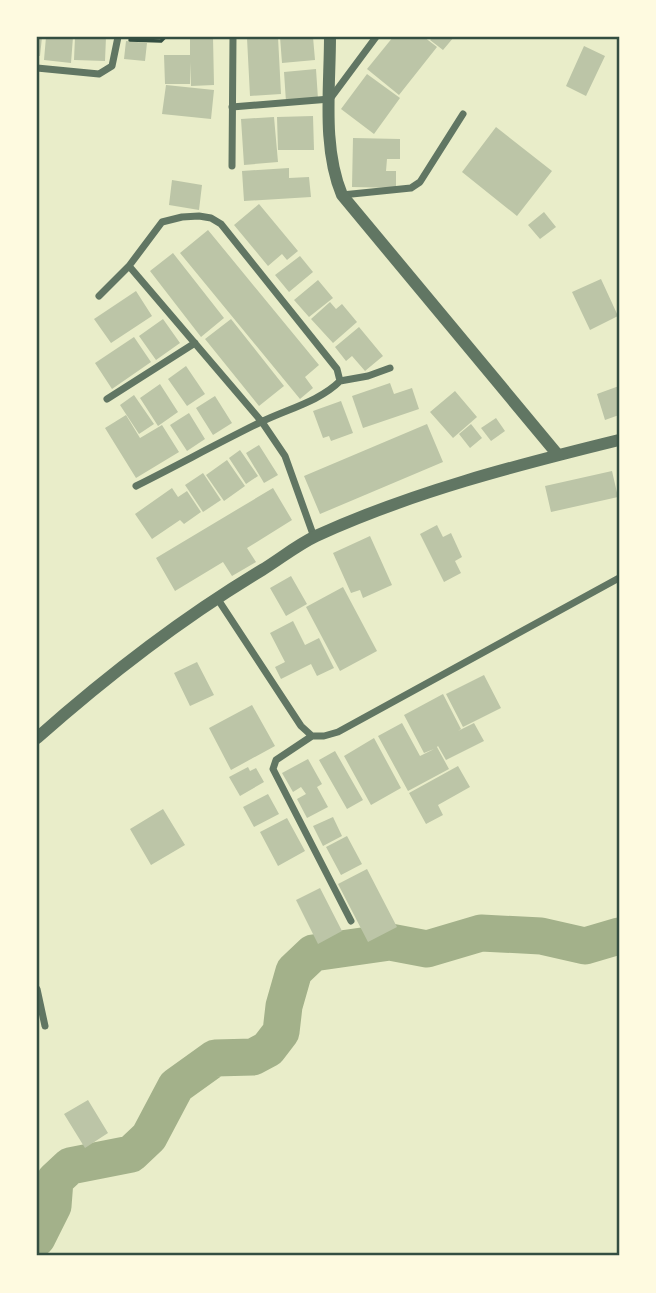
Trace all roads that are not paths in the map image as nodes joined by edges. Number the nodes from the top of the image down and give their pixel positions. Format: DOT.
graph roads {
  1 [pos="118,37"];
  2 [pos="233,37"];
  3 [pos="330,37"];
  4 [pos="376,37"];
  5 [pos="37,68"];
  6 [pos="330,99"];
  7 [pos="232,107"];
  8 [pos="463,114"];
  9 [pos="232,166"];
  10 [pos="342,195"];
  11 [pos="129,266"];
  12 [pos="99,296"];
  13 [pos="195,343"];
  14 [pos="390,368"];
  15 [pos="340,381"];
  16 [pos="107,398"];
  17 [pos="262,422"];
  18 [pos="619,440"];
  19 [pos="558,455"];
  20 [pos="136,486"];
  21 [pos="314,537"];
  22 [pos="619,578"];
  23 [pos="216,597"];
  24 [pos="312,736"];
  25 [pos="37,738"];
  26 [pos="351,921"];
  27 [pos="37,989"];
  28 [pos="45,1027"];
  1 -- 5 [label="street"];
  2 -- 7 [label="street"];
  3 -- 6 [label="street"];
  4 -- 6 [label="street"];
  6 -- 7 [label="street"];
  6 -- 10 [label="street"];
  7 -- 9 [label="street"];
  8 -- 10 [label="street"];
  10 -- 19 [label="street"];
  11 -- 12 [label="street"];
  11 -- 13 [label="street"];
  11 -- 15 [label="street"];
  13 -- 16 [label="street"];
  13 -- 17 [label="street"];
  14 -- 15 [label="street"];
  15 -- 17 [label="street"];
  17 -- 20 [label="street"];
  17 -- 21 [label="street"];
  18 -- 19 [label="street"];
  19 -- 21 [label="street"];
  21 -- 23 [label="street"];
  22 -- 24 [label="street"];
  23 -- 24 [label="street"];
  23 -- 25 [label="street"];
  24 -- 26 [label="street"];
  27 -- 28 [label="street"];
}
